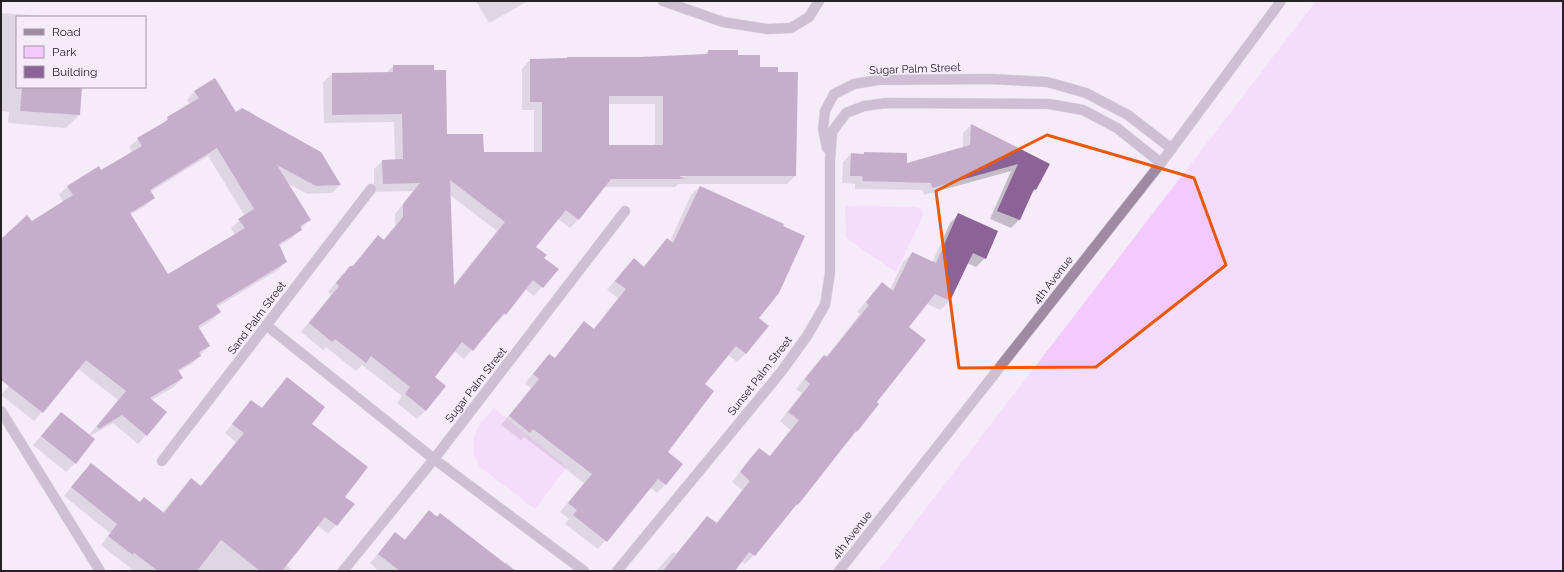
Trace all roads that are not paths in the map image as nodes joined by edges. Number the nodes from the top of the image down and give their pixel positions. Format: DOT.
graph roads {
  1 [pos="663,1"];
  2 [pos="819,1"];
  3 [pos="1281,1"];
  4 [pos="1172,149"];
  5 [pos="830,160"];
  6 [pos="1161,163"];
  7 [pos="371,190"];
  8 [pos="625,211"];
  9 [pos="266,325"];
  10 [pos="1,411"];
  11 [pos="434,459"];
  12 [pos="162,461"];
  13 [pos="100,571"];
  14 [pos="343,571"];
  15 [pos="584,571"];
  16 [pos="617,571"];
  17 [pos="839,571"];
  1 -- 2 [label="street"];
  3 -- 4 [label="street, 4th Avenue"];
  4 -- 5 [label="street, Sugar Palm Street"];
  4 -- 6 [label="street, 4th Avenue"];
  5 -- 6 [label="street"];
  5 -- 16 [label="street, Sunset Palm Street"];
  6 -- 17 [label="street, 4th Avenue"];
  7 -- 9 [label="street, Sand Palm Street"];
  8 -- 11 [label="street, Sugar Palm Street"];
  9 -- 11 [label="street"];
  9 -- 12 [label="street, Sand Palm Street"];
  10 -- 13 [label="street"];
  11 -- 14 [label="street, Sugar Palm Street"];
  11 -- 15 [label="street"];
}
